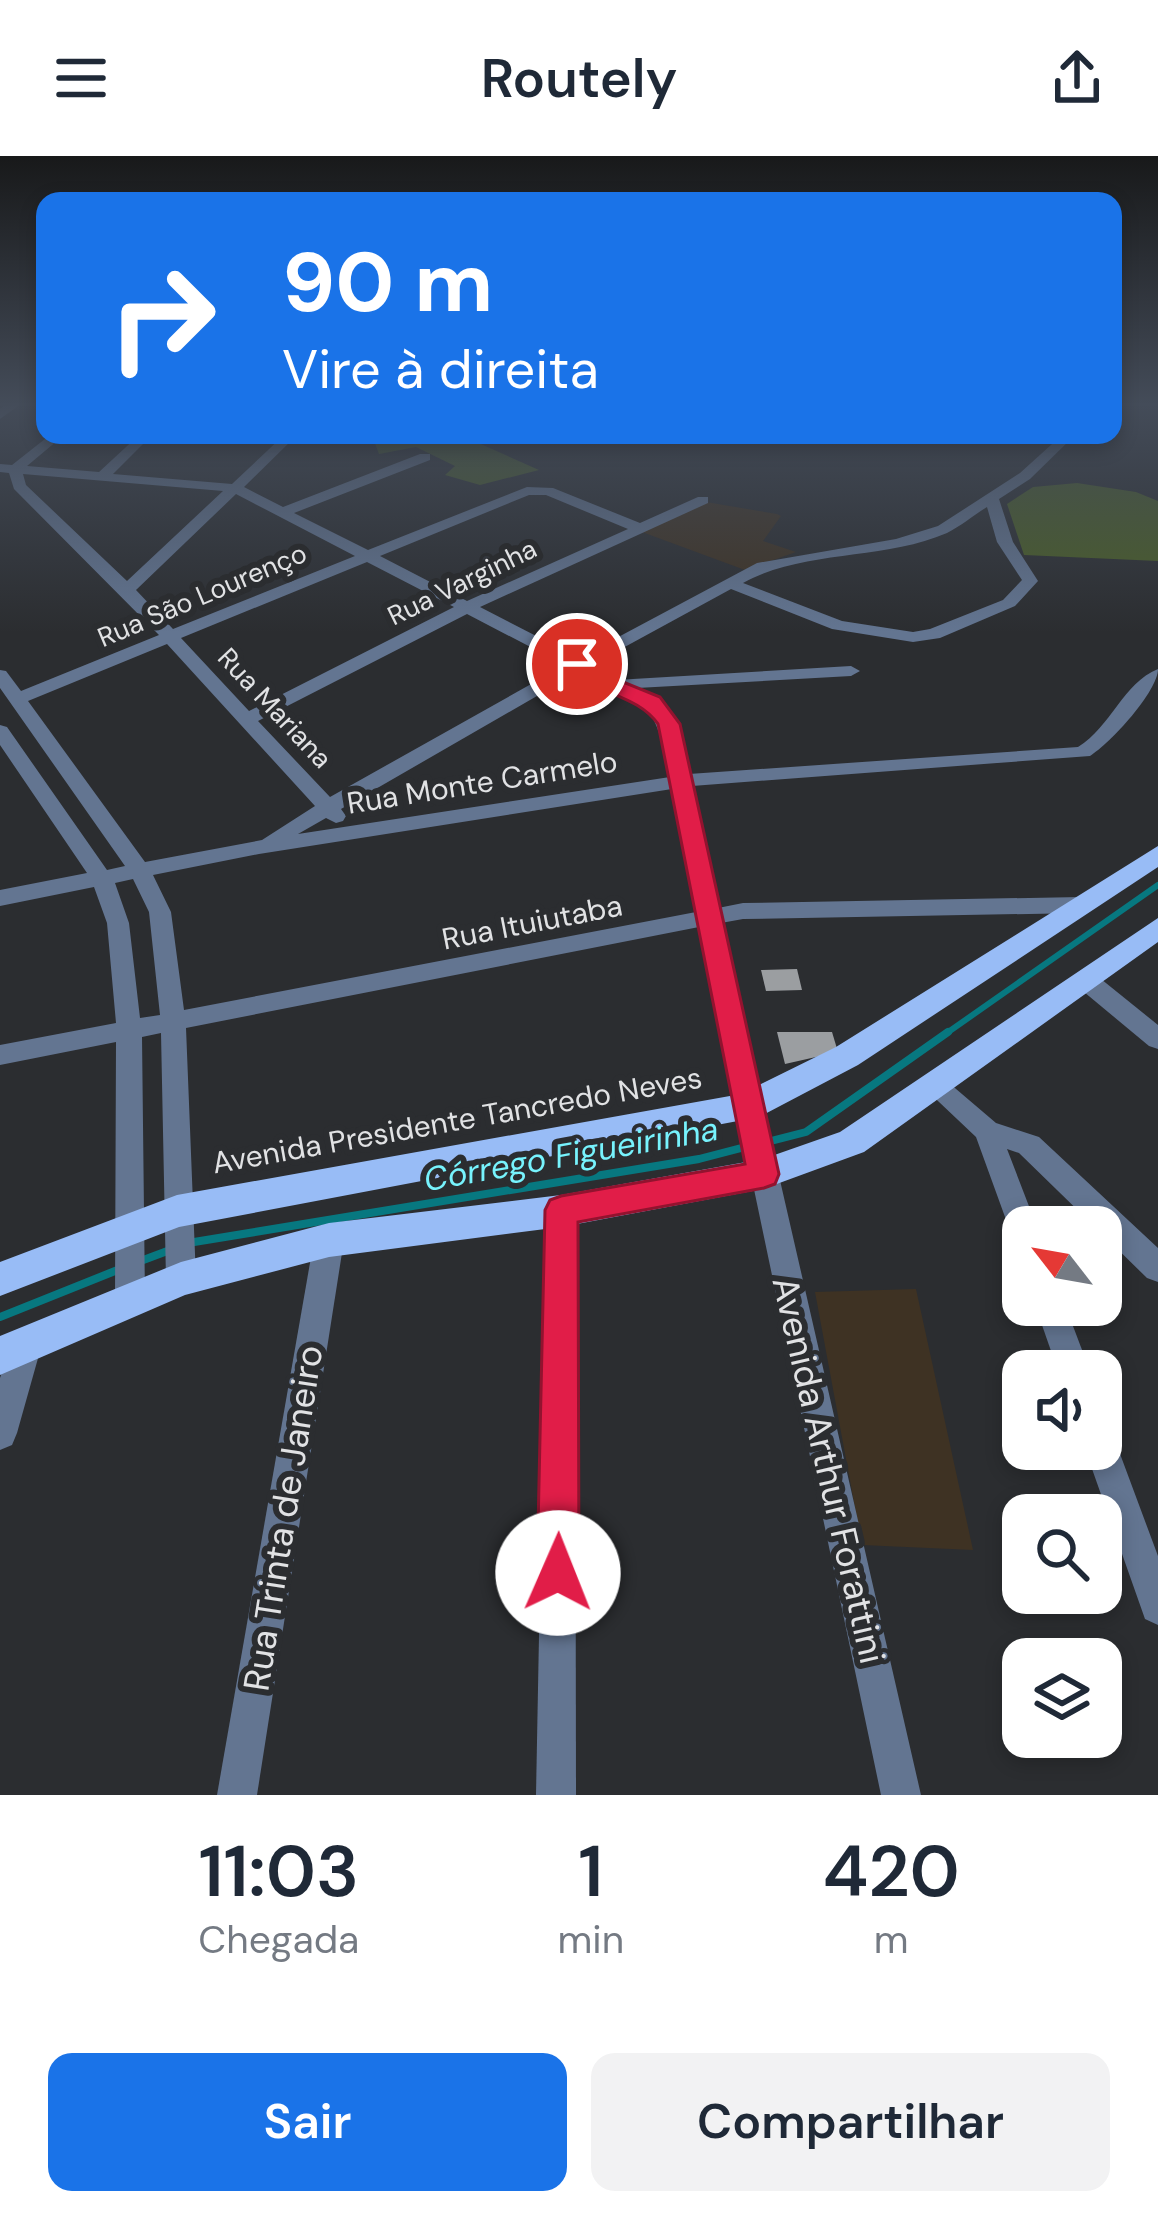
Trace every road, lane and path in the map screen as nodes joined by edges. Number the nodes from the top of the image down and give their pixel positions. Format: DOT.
graph roads {
  1 [pos="15,479"];
  2 [pos="150,479"];
  3 [pos="245,479"];
  4 [pos="366,479"];
  5 [pos="1018,479"];
  6 [pos="236,488"];
  7 [pos="992,498"];
  8 [pos="703,500"];
  9 [pos="285,511"];
  10 [pos="639,528"];
  11 [pos="367,555"];
  12 [pos="729,583"];
  13 [pos="127,590"];
  14 [pos="465,608"];
  15 [pos="172,639"];
  16 [pos="577,664"];
  17 [pos="851,671"];
  18 [pos="1158,674"];
  19 [pos="0,675"];
  20 [pos="619,685"];
  21 [pos="19,698"];
  22 [pos="247,719"];
  23 [pos="0,731"];
  24 [pos="52,752"];
  25 [pos="10,768"];
  26 [pos="682,781"];
  27 [pos="330,805"];
  28 [pos="346,833"];
  29 [pos="259,848"];
  30 [pos="1158,855"];
  31 [pos="140,869"];
  32 [pos="104,880"];
  33 [pos="0,898"];
  34 [pos="1082,905"];
  35 [pos="711,917"];
  36 [pos="1156,932"];
  37 [pos="1087,981"];
  38 [pos="173,1023"];
  39 [pos="129,1030"];
  40 [pos="1158,1039"];
  41 [pos="0,1055"];
  42 [pos="932,1084"];
  43 [pos="747,1107"];
  44 [pos="987,1131"];
  45 [pos="760,1159"];
  46 [pos="1014,1206"];
  47 [pos="177,1210"];
  48 [pos="561,1210"];
  49 [pos="131,1228"];
  50 [pos="329,1240"];
  51 [pos="1158,1268"];
  52 [pos="181,1279"];
  53 [pos="0,1280"];
  54 [pos="130,1300"];
  55 [pos="13,1350"];
  56 [pos="0,1432"];
  57 [pos="1109,1470"];
  58 [pos="1158,1606"];
  59 [pos="237,1795"];
  60 [pos="556,1795"];
  61 [pos="902,1795"];
  1 -- 13 [label="street, Rua Mariana"];
  2 -- 6 [label="street, Avenida Arthur Forattini"];
  3 -- 6 [label="street"];
  4 -- 9 [label="street"];
  5 -- 7 [label="street"];
  6 -- 9 [label="street, Avenida Arthur Forattini"];
  6 -- 13 [label="street"];
  7 -- 12 [label="street"];
  7 -- 12 [label="street"];
  8 -- 10 [label="street, Rua Varginha"];
  9 -- 11 [label="street, Avenida Arthur Forattini"];
  10 -- 11 [label="street, Rua São Lourenço"];
  10 -- 14 [label="street, Rua Varginha"];
  11 -- 14 [label="street, Avenida Arthur Forattini"];
  11 -- 15 [label="street, Rua São Lourenço"];
  12 -- 16 [label="street"];
  13 -- 15 [label="street, Rua Mariana"];
  14 -- 16 [label="street, Avenida Arthur Forattini"];
  14 -- 22 [label="street, Rua Varginha"];
  15 -- 21 [label="street, Rua São Lourenço"];
  15 -- 22 [label="street, Rua Mariana"];
  16 -- 20 [label="street, Avenida Arthur Forattini"];
  16 -- 27 [label="street"];
  17 -- 20 [label="street"];
  18 -- 26 [label="street, Rua Monte Carmelo"];
  19 -- 21 [label="street"];
  20 -- 26 [label="street, Avenida Arthur Forattini"];
  21 -- 24 [label="street"];
  22 -- 27 [label="street, Rua Mariana"];
  23 -- 25 [label="street"];
  24 -- 25 [label="street"];
  24 -- 31 [label="street"];
  25 -- 32 [label="street"];
  26 -- 28 [label="street, Rua Monte Carmelo"];
  26 -- 35 [label="street, Avenida Arthur Forattini"];
  27 -- 28 [label="street, Rua Mariana"];
  27 -- 29 [label="street"];
  28 -- 29 [label="street, Rua Monte Carmelo"];
  29 -- 31 [label="street, Rua Monte Carmelo"];
  30 -- 34 [label="main road, Avenida Presidente Tancredo Neves"];
  31 -- 32 [label="street, Rua Monte Carmelo"];
  31 -- 38 [label="street"];
  32 -- 33 [label="street, Rua Monte Carmelo"];
  32 -- 39 [label="street"];
  34 -- 35 [label="street, Rua Ituiutaba"];
  34 -- 43 [label="main road, Avenida Presidente Tancredo Neves"];
  35 -- 38 [label="street, Rua Ituiutaba"];
  35 -- 43 [label="street, Avenida Arthur Forattini"];
  36 -- 37 [label="main road"];
  37 -- 40 [label="street"];
  37 -- 42 [label="main road"];
  38 -- 39 [label="street, Rua Ituiutaba"];
  38 -- 47 [label="street"];
  39 -- 41 [label="street, Rua Ituiutaba"];
  39 -- 49 [label="street"];
  42 -- 44 [label="street"];
  42 -- 45 [label="main road"];
  43 -- 45 [label="street, Avenida Arthur Forattini"];
  43 -- 47 [label="main road, Avenida Presidente Tancredo Neves"];
  44 -- 46 [label="street"];
  44 -- 51 [label="street"];
  45 -- 48 [label="main road"];
  45 -- 61 [label="street, Avenida Arthur Forattini"];
  47 -- 49 [label="main road, Avenida Presidente Tancredo Neves"];
  47 -- 52 [label="street"];
  48 -- 50 [label="main road"];
  48 -- 60 [label="street"];
  49 -- 53 [label="main road, Avenida Presidente Tancredo Neves"];
  49 -- 54 [label="street"];
  50 -- 52 [label="main road"];
  50 -- 59 [label="street, Rua Trinta de Janeiro"];
  52 -- 54 [label="main road"];
  54 -- 55 [label="main road"];
  55 -- 56 [label="street"];
  57 -- 58 [label="street"];
}
